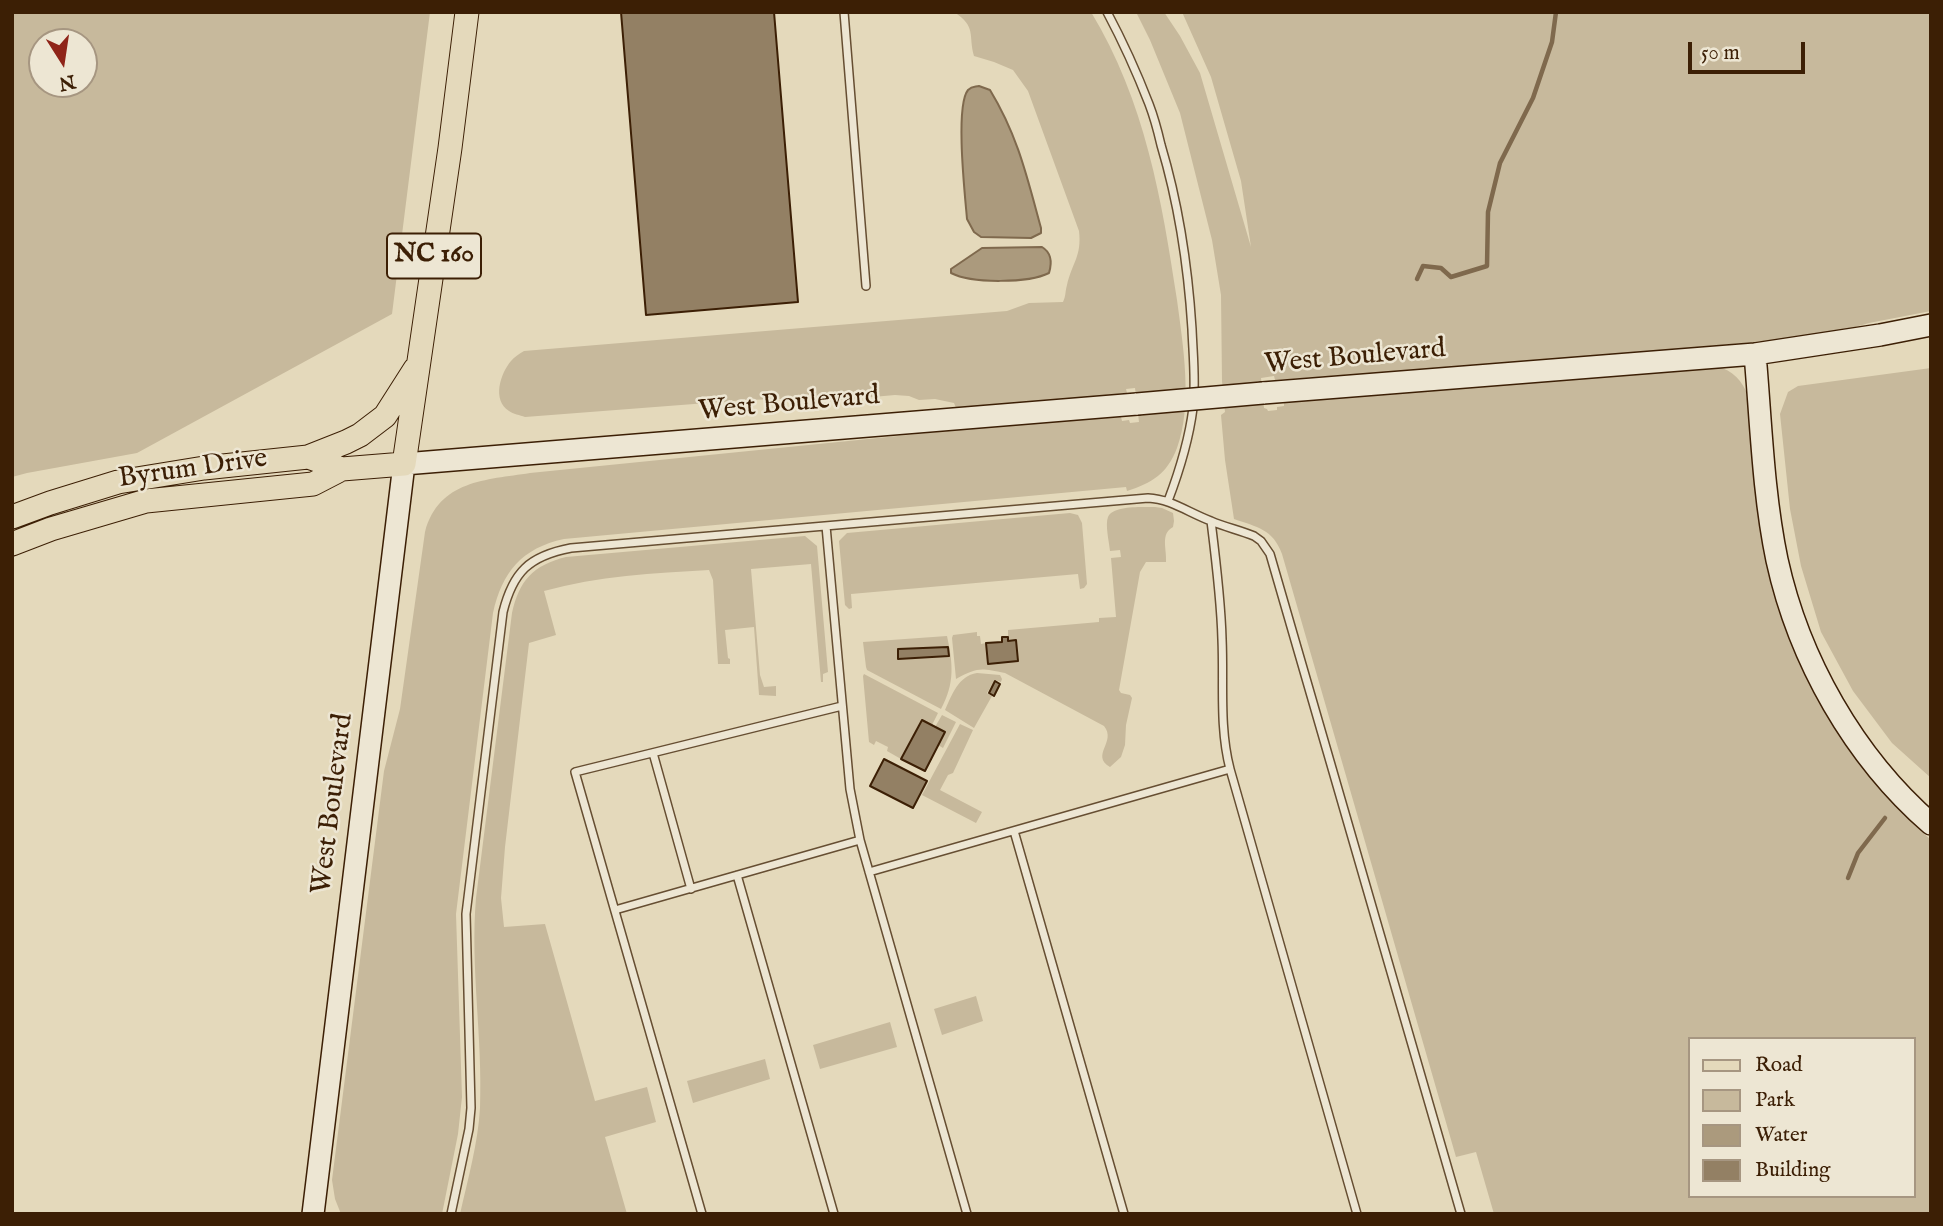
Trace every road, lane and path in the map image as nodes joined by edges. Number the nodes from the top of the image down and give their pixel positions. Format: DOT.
graph roads {
  1 [pos="467,12"];
  2 [pos="844,12"];
  3 [pos="1107,12"];
  4 [pos="866,286"];
  5 [pos="1931,325"];
  6 [pos="1755,354"];
  7 [pos="418,363"];
  8 [pos="308,457"];
  9 [pos="404,464"];
  10 [pos="342,469"];
  11 [pos="1168,501"];
  12 [pos="12,517"];
  13 [pos="1211,521"];
  14 [pos="826,526"];
  15 [pos="12,544"];
  16 [pos="842,706"];
  17 [pos="653,752"];
  18 [pos="1230,769"];
  19 [pos="1931,824"];
  20 [pos="1014,831"];
  21 [pos="860,840"];
  22 [pos="869,872"];
  23 [pos="737,876"];
  24 [pos="691,889"];
  25 [pos="615,910"];
  26 [pos="313,1214"];
  27 [pos="451,1214"];
  28 [pos="702,1214"];
  29 [pos="834,1214"];
  30 [pos="967,1214"];
  31 [pos="1124,1214"];
  32 [pos="1357,1214"];
  33 [pos="1461,1214"];
  1 -- 7 [label="main road, NC 160"];
  2 -- 4 [label="lane"];
  3 -- 11 [label="lane"];
  5 -- 6 [label="street, West Boulevard"];
  6 -- 9 [label="street, West Boulevard, bridge"];
  6 -- 19 [label="street"];
  7 -- 8 [label="main road"];
  7 -- 9 [label="main road, NC 160"];
  8 -- 10 [label="main road, Byrum Drive"];
  8 -- 12 [label="main road, Byrum Drive"];
  9 -- 10 [label="main road, Byrum Drive"];
  9 -- 26 [label="street, West Boulevard"];
  10 -- 15 [label="main road, Byrum Drive"];
  11 -- 13 [label="lane"];
  11 -- 14 [label="lane"];
  13 -- 18 [label="lane"];
  13 -- 33 [label="lane"];
  14 -- 16 [label="lane"];
  14 -- 27 [label="lane"];
  16 -- 17 [label="lane"];
  16 -- 21 [label="lane"];
  17 -- 24 [label="lane"];
  17 -- 25 [label="lane"];
  18 -- 20 [label="lane"];
  18 -- 32 [label="lane"];
  20 -- 22 [label="lane"];
  20 -- 31 [label="lane"];
  21 -- 22 [label="lane"];
  21 -- 23 [label="lane"];
  22 -- 30 [label="lane"];
  23 -- 24 [label="lane"];
  23 -- 29 [label="lane"];
  24 -- 25 [label="lane"];
  25 -- 28 [label="lane"];
}
